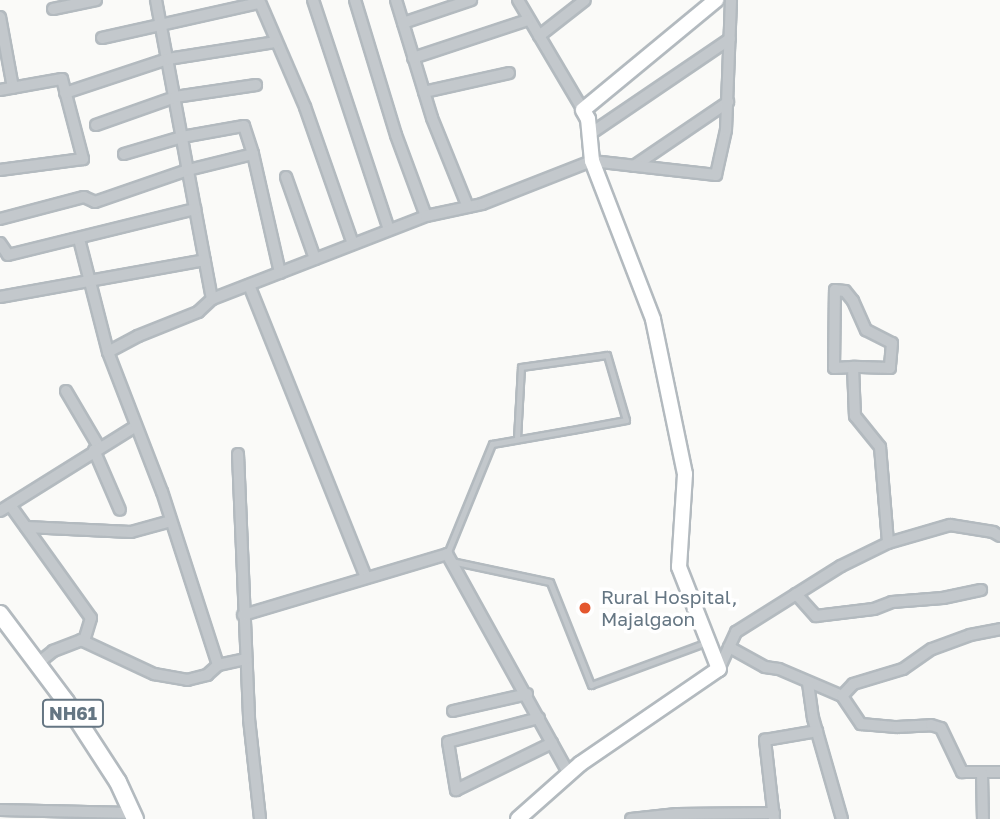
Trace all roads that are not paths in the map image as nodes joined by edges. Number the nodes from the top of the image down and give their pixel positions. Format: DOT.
graph roads {
  1 [pos="96,0"];
  2 [pos="156,0"];
  3 [pos="313,0"];
  4 [pos="355,0"];
  5 [pos="396,0"];
  6 [pos="471,0"];
  7 [pos="518,0"];
  8 [pos="585,0"];
  9 [pos="716,0"];
  10 [pos="731,0"];
  11 [pos="259,1"];
  12 [pos="53,9"];
  13 [pos="0,17"];
  14 [pos="528,20"];
  15 [pos="403,23"];
  16 [pos="162,24"];
  17 [pos="539,36"];
  18 [pos="102,38"];
  19 [pos="730,39"];
  20 [pos="275,42"];
  21 [pos="413,58"];
  22 [pos="168,59"];
  23 [pos="509,73"];
  24 [pos="256,85"];
  25 [pos="13,88"];
  26 [pos="0,90"];
  27 [pos="424,92"];
  28 [pos="65,93"];
  29 [pos="175,97"];
  30 [pos="727,102"];
  31 [pos="583,110"];
  32 [pos="96,125"];
  33 [pos="590,134"];
  34 [pos="182,136"];
  35 [pos="124,154"];
  36 [pos="253,154"];
  37 [pos="592,161"];
  38 [pos="634,166"];
  39 [pos="0,170"];
  40 [pos="188,170"];
  41 [pos="286,177"];
  42 [pos="468,207"];
  43 [pos="195,209"];
  44 [pos="426,216"];
  45 [pos="0,219"];
  46 [pos="389,230"];
  47 [pos="79,239"];
  48 [pos="0,243"];
  49 [pos="353,244"];
  50 [pos="315,259"];
  51 [pos="205,260"];
  52 [pos="280,273"];
  53 [pos="89,280"];
  54 [pos="249,285"];
  55 [pos="0,297"];
  56 [pos="212,299"];
  57 [pos="108,352"];
  58 [pos="853,368"];
  59 [pos="66,391"];
  60 [pos="136,426"];
  61 [pos="517,439"];
  62 [pos="97,448"];
  63 [pos="238,454"];
  64 [pos="10,505"];
  65 [pos="121,510"];
  66 [pos="0,511"];
  67 [pos="171,521"];
  68 [pos="26,527"];
  69 [pos="1000,536"];
  70 [pos="888,543"];
  71 [pos="449,557"];
  72 [pos="366,578"];
  73 [pos="981,590"];
  74 [pos="796,594"];
  75 [pos="0,614"];
  76 [pos="243,615"];
  77 [pos="1000,629"];
  78 [pos="710,641"];
  79 [pos="83,642"];
  80 [pos="729,647"];
  81 [pos="246,659"];
  82 [pos="37,664"];
  83 [pos="218,665"];
  84 [pos="719,670"];
  85 [pos="808,683"];
  86 [pos="527,694"];
  87 [pos="842,696"];
  88 [pos="453,711"];
  89 [pos="539,718"];
  90 [pos="817,731"];
  91 [pos="552,743"];
  92 [pos="1000,772"];
  93 [pos="982,773"];
  94 [pos="569,774"];
  95 [pos="0,810"];
  96 [pos="134,816"];
  97 [pos="774,816"];
  98 [pos="260,819"];
  99 [pos="518,819"];
  100 [pos="631,819"];
  101 [pos="842,819"];
  102 [pos="983,819"];
  1 -- 12 [label="street"];
  2 -- 16 [label="street"];
  3 -- 46 [label="street"];
  4 -- 44 [label="street"];
  5 -- 15 [label="street"];
  6 -- 15 [label="street"];
  7 -- 14 [label="street"];
  8 -- 17 [label="street"];
  9 -- 31 [label="street"];
  10 -- 19 [label="street"];
  11 -- 16 [label="street"];
  11 -- 20 [label="street"];
  13 -- 25 [label="street"];
  14 -- 17 [label="street"];
  14 -- 21 [label="street"];
  15 -- 21 [label="street"];
  16 -- 18 [label="street"];
  16 -- 22 [label="street"];
  17 -- 31 [label="street"];
  19 -- 30 [label="street"];
  19 -- 33 [label="street"];
  20 -- 22 [label="street"];
  20 -- 49 [label="street"];
  21 -- 27 [label="street"];
  22 -- 28 [label="street"];
  22 -- 29 [label="street"];
  23 -- 27 [label="street"];
  24 -- 29 [label="street"];
  25 -- 26 [label="street"];
  25 -- 28 [label="street"];
  27 -- 42 [label="street"];
  28 -- 39 [label="street"];
  29 -- 32 [label="street"];
  29 -- 34 [label="street"];
  30 -- 38 [label="street"];
  30 -- 38 [label="street"];
  31 -- 33 [label="street"];
  33 -- 37 [label="street"];
  34 -- 35 [label="street"];
  34 -- 36 [label="street"];
  34 -- 40 [label="street"];
  36 -- 40 [label="street"];
  36 -- 52 [label="street"];
  37 -- 38 [label="street"];
  37 -- 42 [label="street"];
  37 -- 78 [label="street"];
  40 -- 43 [label="street"];
  40 -- 45 [label="street"];
  41 -- 50 [label="street"];
  42 -- 44 [label="street"];
  43 -- 47 [label="street"];
  43 -- 51 [label="street"];
  44 -- 46 [label="street"];
  46 -- 49 [label="street"];
  47 -- 48 [label="street"];
  47 -- 53 [label="street"];
  49 -- 50 [label="street"];
  50 -- 52 [label="street"];
  51 -- 53 [label="street"];
  51 -- 56 [label="street"];
  52 -- 54 [label="street"];
  53 -- 55 [label="street"];
  53 -- 57 [label="street"];
  54 -- 56 [label="street"];
  54 -- 72 [label="street"];
  56 -- 57 [label="street"];
  57 -- 60 [label="street"];
  58 -- 58 [label="street"];
  58 -- 70 [label="street"];
  59 -- 62 [label="street"];
  60 -- 62 [label="street"];
  60 -- 67 [label="street"];
  61 -- 61 [label="lane"];
  61 -- 71 [label="lane"];
  62 -- 64 [label="street"];
  62 -- 65 [label="street"];
  63 -- 76 [label="street"];
  64 -- 66 [label="street"];
  64 -- 68 [label="street"];
  67 -- 68 [label="street"];
  67 -- 83 [label="street"];
  68 -- 79 [label="street"];
  69 -- 70 [label="street"];
  70 -- 74 [label="street"];
  71 -- 72 [label="street"];
  71 -- 78 [label="lane"];
  71 -- 86 [label="street"];
  72 -- 76 [label="street"];
  73 -- 74 [label="street"];
  74 -- 80 [label="street"];
  75 -- 82 [label="main road, NH61"];
  76 -- 81 [label="street"];
  77 -- 87 [label="street"];
  78 -- 84 [label="street"];
  79 -- 82 [label="street"];
  79 -- 83 [label="street"];
  80 -- 84 [label="street"];
  80 -- 85 [label="street"];
  81 -- 83 [label="street"];
  81 -- 98 [label="street"];
  82 -- 96 [label="main road, NH61"];
  84 -- 94 [label="street"];
  85 -- 87 [label="street"];
  85 -- 90 [label="street"];
  86 -- 88 [label="street"];
  86 -- 89 [label="street"];
  87 -- 93 [label="street"];
  89 -- 91 [label="street"];
  89 -- 91 [label="street"];
  90 -- 97 [label="street"];
  90 -- 101 [label="street"];
  91 -- 94 [label="street"];
  92 -- 93 [label="street"];
  93 -- 102 [label="street"];
  94 -- 99 [label="street"];
  95 -- 96 [label="street"];
  97 -- 100 [label="street"];
}
